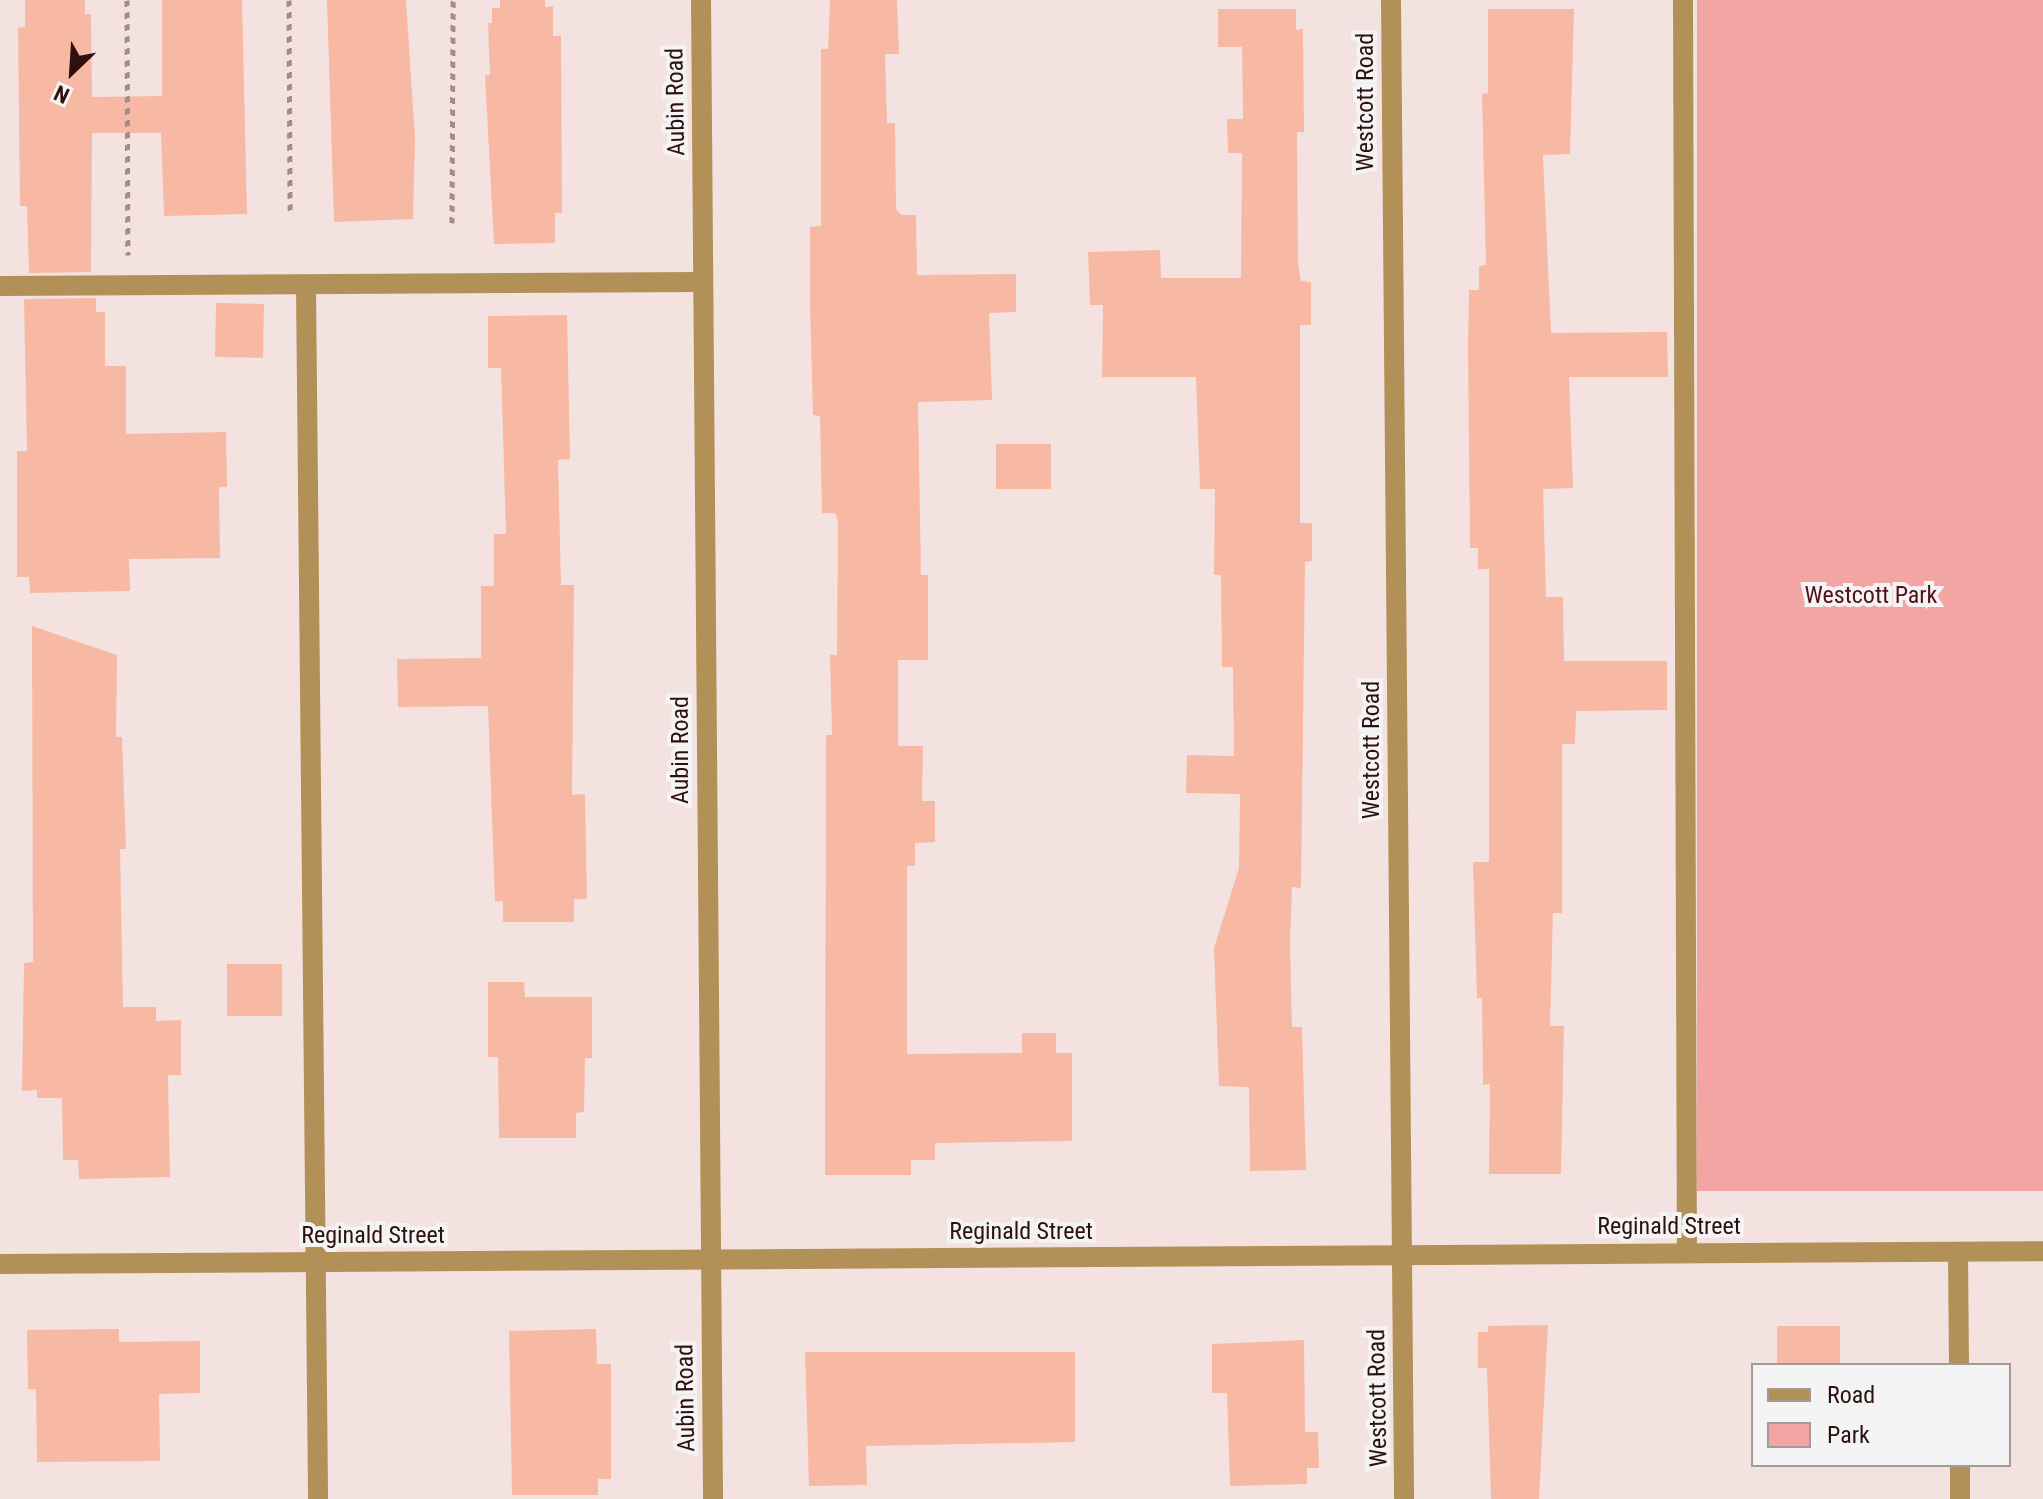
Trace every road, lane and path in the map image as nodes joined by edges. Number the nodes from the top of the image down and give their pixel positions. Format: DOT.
graph roads {
  1 [pos="127,0"];
  2 [pos="289,0"];
  3 [pos="453,0"];
  4 [pos="701,0"];
  5 [pos="1391,0"];
  6 [pos="1683,0"];
  7 [pos="290,215"];
  8 [pos="452,223"];
  9 [pos="128,262"];
  10 [pos="703,282"];
  11 [pos="0,286"];
  12 [pos="306,286"];
  13 [pos="2043,1251"];
  14 [pos="1958,1252"];
  15 [pos="1687,1253"];
  16 [pos="1402,1255"];
  17 [pos="711,1259"];
  18 [pos="316,1262"];
  19 [pos="0,1264"];
  20 [pos="1959,1363"];
  21 [pos="1960,1467"];
  22 [pos="318,1499"];
  23 [pos="713,1499"];
  24 [pos="1404,1499"];
  25 [pos="1960,1499"];
  1 -- 9 [label="path"];
  2 -- 7 [label="path"];
  3 -- 8 [label="path"];
  4 -- 10 [label="street, Aubin Road"];
  5 -- 16 [label="street, Westcott Road"];
  6 -- 15 [label="street"];
  10 -- 12 [label="street"];
  10 -- 17 [label="street, Aubin Road"];
  11 -- 12 [label="street"];
  12 -- 18 [label="street"];
  13 -- 14 [label="street, Reginald Street"];
  14 -- 15 [label="street, Reginald Street"];
  14 -- 20 [label="street"];
  15 -- 16 [label="street, Reginald Street"];
  16 -- 17 [label="street, Reginald Street"];
  16 -- 24 [label="street, Westcott Road"];
  17 -- 18 [label="street, Reginald Street"];
  17 -- 23 [label="street, Aubin Road"];
  18 -- 19 [label="street, Reginald Street"];
  18 -- 22 [label="street"];
  21 -- 25 [label="street"];
}
